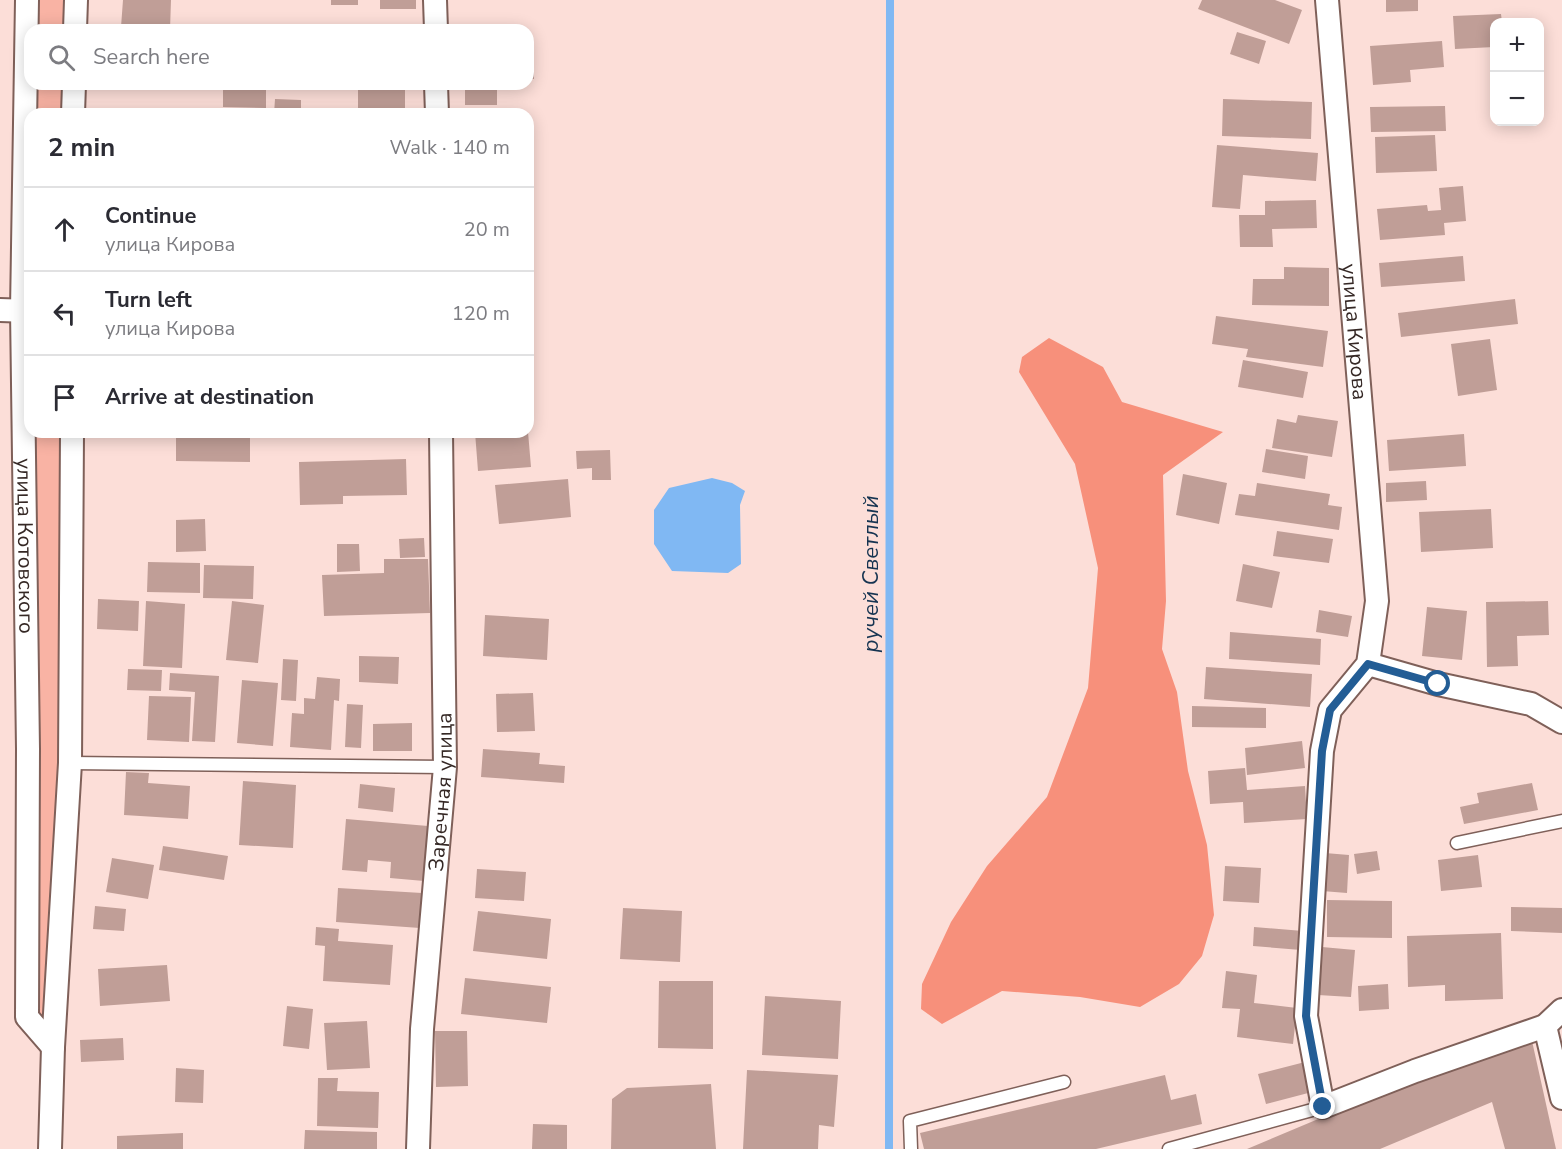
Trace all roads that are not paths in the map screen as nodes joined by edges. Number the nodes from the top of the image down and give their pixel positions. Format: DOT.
graph roads {
  1 [pos="27,0"];
  2 [pos="76,0"];
  3 [pos="435,0"];
  4 [pos="1327,0"];
  5 [pos="26,24"];
  6 [pos="75,24"];
  7 [pos="436,24"];
  8 [pos="24,90"];
  9 [pos="74,90"];
  10 [pos="436,90"];
  11 [pos="73,108"];
  12 [pos="437,108"];
  13 [pos="17,310"];
  14 [pos="72,438"];
  15 [pos="441,438"];
  16 [pos="1368,664"];
  17 [pos="1562,722"];
  18 [pos="70,763"];
  19 [pos="445,767"];
  20 [pos="1562,820"];
  21 [pos="1457,843"];
  22 [pos="1562,1010"];
  23 [pos="1545,1026"];
  24 [pos="53,1047"];
  25 [pos="1064,1082"];
  26 [pos="1562,1098"];
  27 [pos="1323,1107"];
  28 [pos="50,1149"];
  29 [pos="418,1149"];
  30 [pos="911,1149"];
  31 [pos="1169,1149"];
  1 -- 5 [label="street, улица Котовского"];
  2 -- 6 [label="street"];
  3 -- 7 [label="street"];
  4 -- 16 [label="street, улица Кирова"];
  8 -- 13 [label="street, улица Котовского"];
  9 -- 11 [label="street"];
  10 -- 12 [label="street"];
  13 -- 24 [label="street, улица Котовского"];
  14 -- 18 [label="street, улица Котовского"];
  15 -- 19 [label="street, Заречная улица"];
  16 -- 17 [label="street"];
  16 -- 27 [label="street"];
  18 -- 19 [label="lane"];
  18 -- 24 [label="street, улица Котовского"];
  19 -- 29 [label="street, Заречная улица"];
  20 -- 21 [label="lane"];
  22 -- 23 [label="street"];
  23 -- 26 [label="street"];
  23 -- 27 [label="street"];
  24 -- 28 [label="street, улица Котовского"];
  25 -- 30 [label="lane"];
  27 -- 31 [label="lane"];
}
